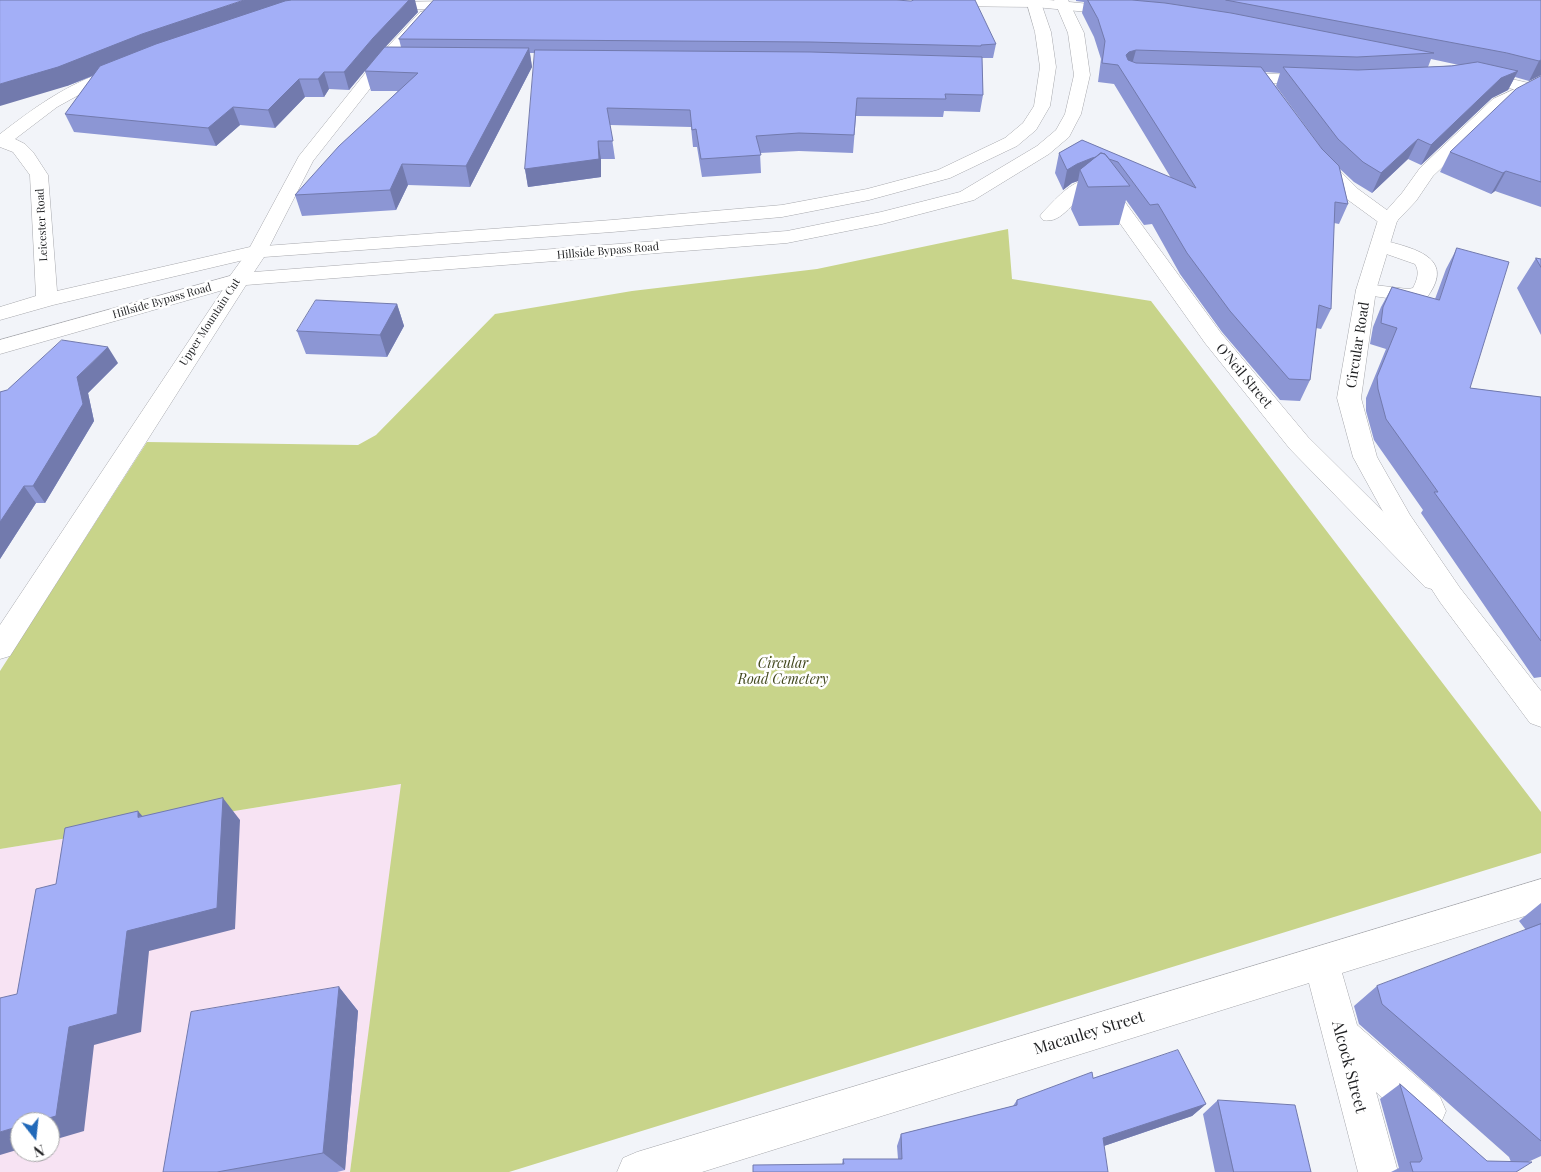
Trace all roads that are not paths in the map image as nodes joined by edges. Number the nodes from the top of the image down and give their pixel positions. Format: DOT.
graph roads {
  1 [pos="928,2"];
  2 [pos="1034,2"];
  3 [pos="1063,3"];
  4 [pos="480,5"];
  5 [pos="359,6"];
  6 [pos="433,6"];
  7 [pos="1135,12"];
  8 [pos="385,60"];
  9 [pos="405,60"];
  10 [pos="139,63"];
  11 [pos="1463,74"];
  12 [pos="1215,77"];
  13 [pos="1262,78"];
  14 [pos="1332,81"];
  15 [pos="1538,87"];
  16 [pos="1274,97"];
  17 [pos="0,141"];
  18 [pos="1306,143"];
  19 [pos="1050,216"];
  20 [pos="1388,220"];
  21 [pos="1382,246"];
  22 [pos="258,251"];
  23 [pos="237,280"];
  24 [pos="1366,290"];
  25 [pos="47,300"];
  26 [pos="0,314"];
  27 [pos="0,347"];
  28 [pos="1450,595"];
  29 [pos="0,648"];
  30 [pos="1541,714"];
  31 [pos="1541,895"];
  32 [pos="1321,962"];
  33 [pos="1341,1036"];
  34 [pos="1450,1133"];
  35 [pos="637,1172"];
  36 [pos="1378,1172"];
  1 -- 2 [label="main road"];
  2 -- 3 [label="main road"];
  2 -- 22 [label="main road, Hillside Bypass Road"];
  3 -- 7 [label="main road"];
  3 -- 23 [label="main road, Hillside Bypass Road"];
  4 -- 6 [label="main road"];
  5 -- 6 [label="main road"];
  6 -- 8 [label="main road, Upper Mountain Cut"];
  8 -- 9 [label="main road"];
  8 -- 22 [label="main road, Upper Mountain Cut"];
  10 -- 17 [label="main road"];
  11 -- 15 [label="main road"];
  12 -- 13 [label="main road"];
  13 -- 14 [label="main road"];
  13 -- 16 [label="main road"];
  15 -- 20 [label="main road"];
  17 -- 25 [label="main road, Leicester Road"];
  18 -- 20 [label="main road"];
  19 -- 28 [label="main road, O'Neil Street"];
  20 -- 21 [label="main road, Circular Road"];
  21 -- 24 [label="main road, Circular Road"];
  21 -- 24 [label="main road"];
  22 -- 23 [label="main road, Upper Mountain Cut"];
  22 -- 25 [label="main road, Hillside Bypass Road"];
  23 -- 27 [label="main road, Hillside Bypass Road"];
  23 -- 29 [label="main road, Upper Mountain Cut"];
  24 -- 28 [label="main road, Circular Road"];
  25 -- 26 [label="main road, Hillside Bypass Road"];
  28 -- 30 [label="main road, Circular Road"];
  31 -- 32 [label="main road, Macauley Street"];
  32 -- 33 [label="main road, Alcock Street"];
  32 -- 35 [label="main road, Macauley Street"];
  33 -- 34 [label="main road"];
  33 -- 36 [label="main road, Alcock Street"];
}
